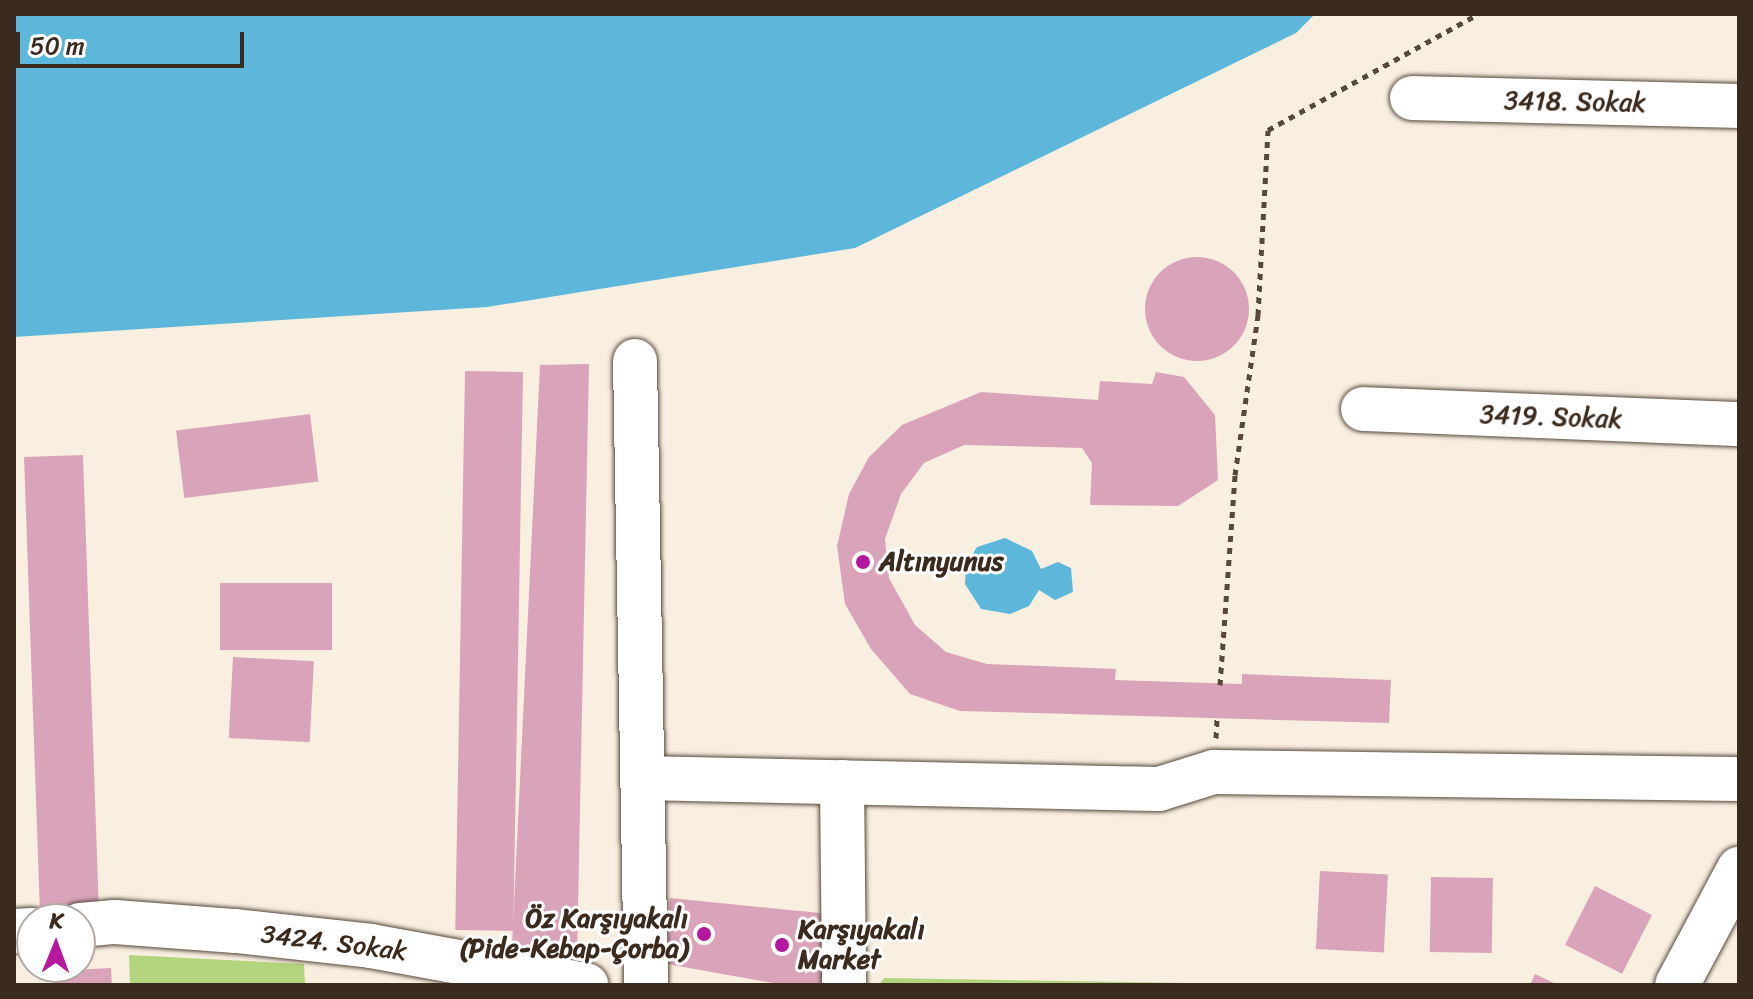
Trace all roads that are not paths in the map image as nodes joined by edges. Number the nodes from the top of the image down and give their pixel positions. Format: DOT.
graph roads {
  1 [pos="1412,98"];
  2 [pos="1739,106"];
  3 [pos="635,361"];
  4 [pos="1363,409"];
  5 [pos="1739,424"];
  6 [pos="642,778"];
  7 [pos="1739,779"];
  8 [pos="842,782"];
  9 [pos="1739,869"];
  10 [pos="96,924"];
  11 [pos="506,976"];
  12 [pos="586,985"];
  13 [pos="646,985"];
  14 [pos="844,985"];
  15 [pos="1677,985"];
  1 -- 2 [label="street, 3418. Sokak"];
  3 -- 6 [label="street"];
  4 -- 5 [label="street, 3419. Sokak"];
  6 -- 8 [label="street"];
  6 -- 13 [label="street"];
  7 -- 8 [label="street"];
  8 -- 14 [label="street"];
  9 -- 15 [label="street"];
  10 -- 11 [label="street, 3424. Sokak"];
  11 -- 12 [label="street, 3424. Sokak"];
}
